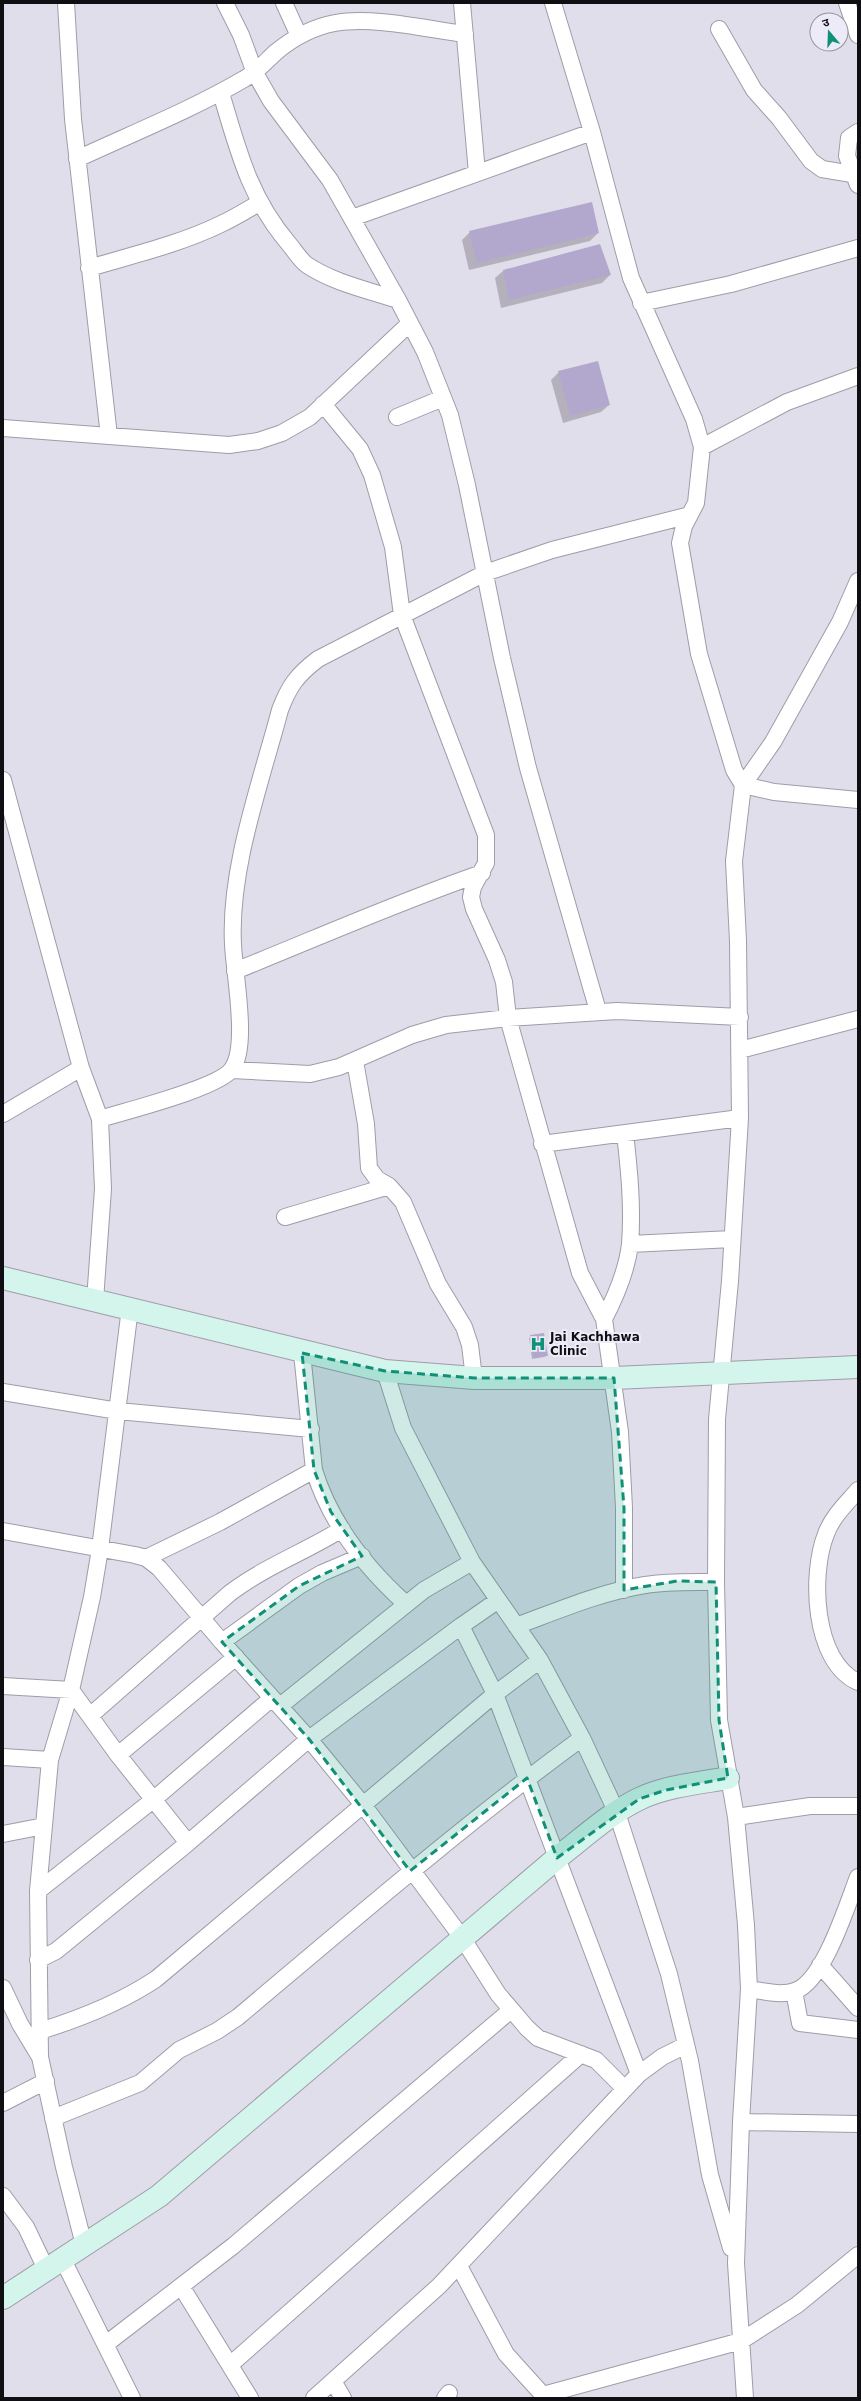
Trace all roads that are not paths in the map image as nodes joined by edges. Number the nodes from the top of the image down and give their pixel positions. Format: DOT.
graph roads {
  1 [pos="66,3"];
  2 [pos="225,3"];
  3 [pos="284,3"];
  4 [pos="462,3"];
  5 [pos="553,3"];
  6 [pos="847,3"];
  7 [pos="719,29"];
  8 [pos="465,34"];
  9 [pos="858,35"];
  10 [pos="299,36"];
  11 [pos="255,73"];
  12 [pos="221,93"];
  13 [pos="592,132"];
  14 [pos="858,132"];
  15 [pos="77,159"];
  16 [pos="477,173"];
  17 [pos="855,179"];
  18 [pos="259,203"];
  19 [pos="352,218"];
  20 [pos="858,248"];
  21 [pos="89,268"];
  22 [pos="398,300"];
  23 [pos="641,303"];
  24 [pos="410,323"];
  25 [pos="858,376"];
  26 [pos="443,398"];
  27 [pos="323,404"];
  28 [pos="397,417"];
  29 [pos="3,428"];
  30 [pos="109,436"];
  31 [pos="702,447"];
  32 [pos="690,515"];
  33 [pos="485,573"];
  34 [pos="858,581"];
  35 [pos="402,615"];
  36 [pos="3,780"];
  37 [pos="743,785"];
  38 [pos="858,800"];
  39 [pos="9,822"];
  40 [pos="482,873"];
  41 [pos="235,971"];
  42 [pos="598,1011"];
  43 [pos="740,1017"];
  44 [pos="508,1018"];
  45 [pos="858,1019"];
  46 [pos="740,1050"];
  47 [pos="355,1061"];
  48 [pos="81,1068"];
  49 [pos="232,1070"];
  50 [pos="3,1114"];
  51 [pos="740,1118"];
  52 [pos="100,1119"];
  53 [pos="625,1133"];
  54 [pos="542,1144"];
  55 [pos="389,1186"];
  56 [pos="286,1217"];
  57 [pos="732,1239"];
  58 [pos="630,1244"];
  59 [pos="3,1278"];
  60 [pos="95,1300"];
  61 [pos="130,1308"];
  62 [pos="604,1319"];
  63 [pos="302,1352"];
  64 [pos="858,1367"];
  65 [pos="384,1371"];
  66 [pos="720,1375"];
  67 [pos="474,1378"];
  68 [pos="614,1378"];
  69 [pos="3,1392"];
  70 [pos="118,1412"];
  71 [pos="311,1429"];
  72 [pos="314,1470"];
  73 [pos="858,1490"];
  74 [pos="342,1529"];
  75 [pos="3,1534"];
  76 [pos="100,1549"];
  77 [pos="362,1556"];
  78 [pos="146,1558"];
  79 [pos="472,1562"];
  80 [pos="716,1582"];
  81 [pos="624,1590"];
  82 [pos="497,1601"];
  83 [pos="406,1604"];
  84 [pos="202,1619"];
  85 [pos="461,1626"];
  86 [pos="516,1626"];
  87 [pos="222,1642"];
  88 [pos="236,1657"];
  89 [pos="540,1660"];
  90 [pos="858,1682"];
  91 [pos="3,1686"];
  92 [pos="71,1690"];
  93 [pos="495,1694"];
  94 [pos="276,1702"];
  95 [pos="91,1715"];
  96 [pos="582,1738"];
  97 [pos="309,1739"];
  98 [pos="118,1755"];
  99 [pos="3,1757"];
  100 [pos="50,1760"];
  101 [pos="527,1778"];
  102 [pos="728,1778"];
  103 [pos="153,1800"];
  104 [pos="364,1806"];
  105 [pos="858,1806"];
  106 [pos="617,1813"];
  107 [pos="736,1817"];
  108 [pos="44,1826"];
  109 [pos="3,1834"];
  110 [pos="188,1843"];
  111 [pos="557,1858"];
  112 [pos="410,1871"];
  113 [pos="858,1877"];
  114 [pos="38,1891"];
  115 [pos="463,1939"];
  116 [pos="38,1960"];
  117 [pos="820,1965"];
  118 [pos="3,1988"];
  119 [pos="749,1989"];
  120 [pos="794,1991"];
  121 [pos="7,2007"];
  122 [pos="858,2008"];
  123 [pos="511,2010"];
  124 [pos="858,2030"];
  125 [pos="40,2031"];
  126 [pos="686,2045"];
  127 [pos="581,2054"];
  128 [pos="40,2057"];
  129 [pos="639,2074"];
  130 [pos="46,2081"];
  131 [pos="625,2089"];
  132 [pos="3,2103"];
  133 [pos="53,2118"];
  134 [pos="741,2122"];
  135 [pos="858,2124"];
  136 [pos="3,2197"];
  137 [pos="84,2245"];
  138 [pos="858,2255"];
  139 [pos="736,2263"];
  140 [pos="55,2265"];
  141 [pos="459,2266"];
  142 [pos="181,2286"];
  143 [pos="3,2298"];
  144 [pos="741,2341"];
  145 [pos="106,2344"];
  146 [pos="230,2365"];
  147 [pos="333,2381"];
  148 [pos="132,2398"];
  149 [pos="250,2398"];
  150 [pos="314,2398"];
  151 [pos="343,2398"];
  152 [pos="745,2398"];
  1 -- 15 [label="street"];
  2 -- 11 [label="street"];
  3 -- 10 [label="street"];
  4 -- 8 [label="street"];
  5 -- 13 [label="street"];
  6 -- 9 [label="street"];
  7 -- 17 [label="street"];
  8 -- 10 [label="street"];
  8 -- 16 [label="street"];
  10 -- 11 [label="street"];
  11 -- 12 [label="street"];
  11 -- 19 [label="street"];
  12 -- 15 [label="street"];
  12 -- 18 [label="street"];
  13 -- 16 [label="street"];
  13 -- 23 [label="street"];
  14 -- 17 [label="street"];
  15 -- 21 [label="street"];
  16 -- 19 [label="street"];
  18 -- 21 [label="street"];
  18 -- 22 [label="street"];
  19 -- 22 [label="street"];
  20 -- 23 [label="street"];
  21 -- 30 [label="street"];
  22 -- 24 [label="street"];
  23 -- 31 [label="street"];
  24 -- 26 [label="street"];
  24 -- 27 [label="street"];
  25 -- 31 [label="street"];
  26 -- 28 [label="street"];
  26 -- 33 [label="street"];
  27 -- 30 [label="street"];
  27 -- 35 [label="street"];
  29 -- 30 [label="street"];
  31 -- 32 [label="street"];
  32 -- 33 [label="street"];
  32 -- 37 [label="street"];
  33 -- 35 [label="street"];
  33 -- 42 [label="street"];
  34 -- 37 [label="street"];
  35 -- 40 [label="street"];
  35 -- 41 [label="street"];
  36 -- 39 [label="street"];
  37 -- 38 [label="street"];
  37 -- 43 [label="street"];
  39 -- 48 [label="street"];
  40 -- 41 [label="street"];
  40 -- 44 [label="street"];
  41 -- 49 [label="street"];
  42 -- 43 [label="street"];
  42 -- 44 [label="street"];
  43 -- 46 [label="street"];
  44 -- 47 [label="street"];
  44 -- 54 [label="street"];
  45 -- 46 [label="street"];
  46 -- 51 [label="street"];
  47 -- 49 [label="street"];
  47 -- 55 [label="street"];
  48 -- 50 [label="street"];
  48 -- 52 [label="street"];
  49 -- 52 [label="street"];
  51 -- 53 [label="street"];
  51 -- 57 [label="street"];
  52 -- 60 [label="street"];
  53 -- 54 [label="street"];
  53 -- 58 [label="street"];
  54 -- 62 [label="street"];
  55 -- 56 [label="street"];
  55 -- 67 [label="street"];
  57 -- 58 [label="street"];
  57 -- 66 [label="street"];
  58 -- 62 [label="street"];
  59 -- 60 [label="street"];
  60 -- 61 [label="street"];
  61 -- 63 [label="street"];
  61 -- 70 [label="street"];
  62 -- 68 [label="street"];
  63 -- 65 [label="street"];
  63 -- 71 [label="street"];
  64 -- 66 [label="street"];
  65 -- 67 [label="street"];
  65 -- 79 [label="street"];
  66 -- 68 [label="street"];
  66 -- 80 [label="street"];
  67 -- 68 [label="street"];
  68 -- 81 [label="street"];
  69 -- 70 [label="street"];
  70 -- 71 [label="street"];
  70 -- 76 [label="street"];
  71 -- 72 [label="street"];
  72 -- 74 [label="street"];
  72 -- 78 [label="street"];
  73 -- 90 [label="street"];
  74 -- 77 [label="street"];
  74 -- 84 [label="street"];
  75 -- 76 [label="street"];
  76 -- 78 [label="street"];
  76 -- 92 [label="street"];
  77 -- 83 [label="street"];
  77 -- 87 [label="street"];
  78 -- 84 [label="street"];
  79 -- 82 [label="street"];
  79 -- 83 [label="street"];
  80 -- 81 [label="street"];
  80 -- 102 [label="street"];
  81 -- 86 [label="street"];
  82 -- 85 [label="street"];
  82 -- 86 [label="street"];
  83 -- 94 [label="street"];
  84 -- 87 [label="street"];
  84 -- 95 [label="street"];
  85 -- 93 [label="street"];
  85 -- 97 [label="street"];
  86 -- 89 [label="street"];
  87 -- 88 [label="street"];
  88 -- 94 [label="street"];
  88 -- 98 [label="street"];
  89 -- 93 [label="street"];
  89 -- 96 [label="street"];
  91 -- 92 [label="street"];
  92 -- 95 [label="street"];
  92 -- 100 [label="street"];
  93 -- 101 [label="street"];
  93 -- 104 [label="street"];
  94 -- 97 [label="street"];
  94 -- 103 [label="street"];
  95 -- 98 [label="street"];
  96 -- 101 [label="street"];
  96 -- 106 [label="street"];
  97 -- 104 [label="street"];
  97 -- 110 [label="street"];
  98 -- 103 [label="street"];
  99 -- 100 [label="street"];
  100 -- 108 [label="street"];
  101 -- 111 [label="street"];
  101 -- 112 [label="street"];
  102 -- 106 [label="street"];
  102 -- 107 [label="street"];
  103 -- 110 [label="street"];
  103 -- 114 [label="street"];
  104 -- 112 [label="street"];
  104 -- 125 [label="street"];
  105 -- 107 [label="street"];
  106 -- 111 [label="street"];
  106 -- 126 [label="street"];
  107 -- 119 [label="street"];
  108 -- 109 [label="street"];
  108 -- 114 [label="street"];
  110 -- 116 [label="street"];
  111 -- 115 [label="street"];
  111 -- 129 [label="street"];
  112 -- 115 [label="street"];
  112 -- 133 [label="street"];
  113 -- 117 [label="street"];
  114 -- 116 [label="street"];
  115 -- 123 [label="street"];
  115 -- 137 [label="street"];
  116 -- 125 [label="street"];
  117 -- 120 [label="street"];
  117 -- 122 [label="street"];
  118 -- 121 [label="street"];
  119 -- 120 [label="street"];
  119 -- 134 [label="street"];
  120 -- 124 [label="street"];
  121 -- 128 [label="street"];
  123 -- 127 [label="street"];
  123 -- 142 [label="street"];
  125 -- 128 [label="street"];
  126 -- 129 [label="street"];
  126 -- 139 [label="street"];
  127 -- 131 [label="street"];
  127 -- 146 [label="street"];
  128 -- 130 [label="street"];
  129 -- 131 [label="street"];
  130 -- 132 [label="street"];
  130 -- 133 [label="street"];
  131 -- 141 [label="street"];
  133 -- 137 [label="street"];
  134 -- 135 [label="street"];
  134 -- 139 [label="street"];
  136 -- 140 [label="street"];
  137 -- 140 [label="street"];
  138 -- 144 [label="street"];
  139 -- 144 [label="street"];
  140 -- 143 [label="street"];
  140 -- 145 [label="street"];
  141 -- 144 [label="street"];
  141 -- 147 [label="street"];
  142 -- 145 [label="street"];
  142 -- 146 [label="street"];
  144 -- 152 [label="street"];
  145 -- 148 [label="street"];
  146 -- 149 [label="street"];
  147 -- 150 [label="street"];
  147 -- 151 [label="street"];
}
